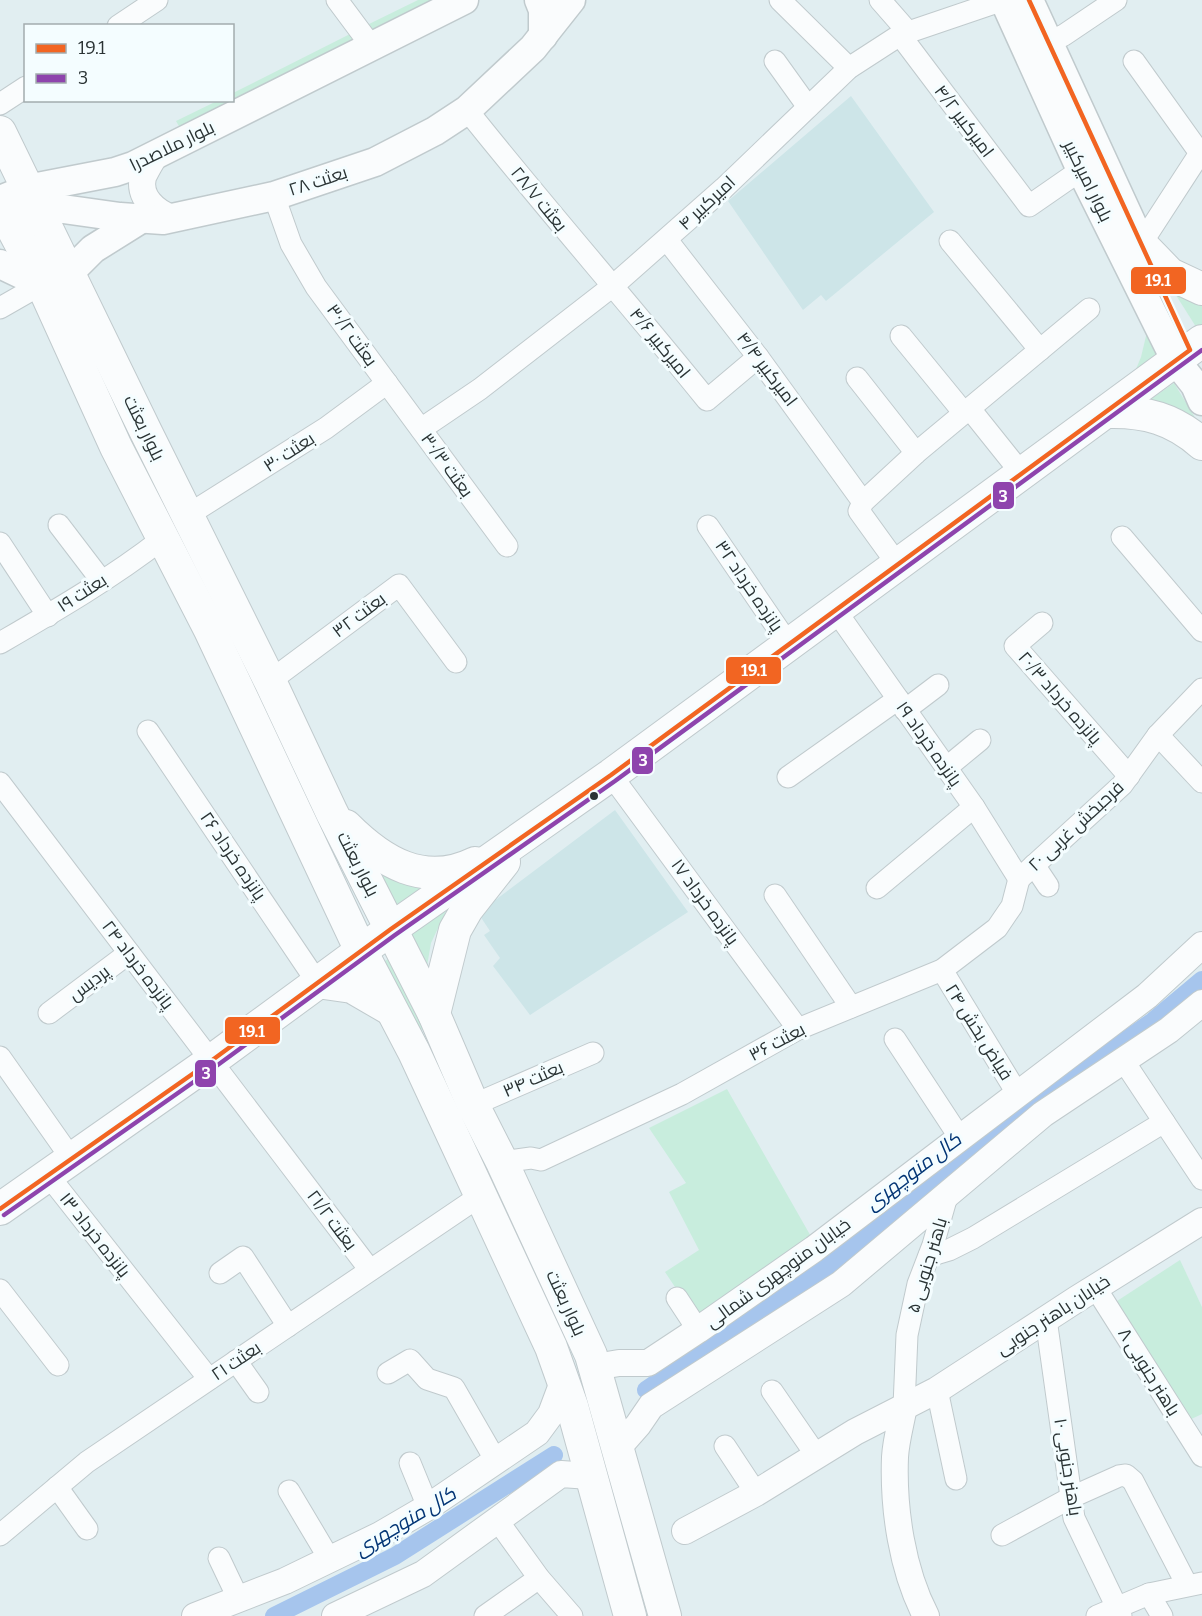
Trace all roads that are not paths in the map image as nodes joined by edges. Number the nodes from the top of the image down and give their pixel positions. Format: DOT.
graph roads {
  1 [pos="157,0"];
  2 [pos="337,0"];
  3 [pos="464,0"];
  4 [pos="539,0"];
  5 [pos="571,0"];
  6 [pos="780,0"];
  7 [pos="880,0"];
  8 [pos="1003,0"];
  9 [pos="1029,0"];
  10 [pos="1116,0"];
  11 [pos="121,24"];
  12 [pos="904,33"];
  13 [pos="543,36"];
  14 [pos="1048,43"];
  15 [pos="372,47"];
  16 [pos="776,61"];
  17 [pos="1134,61"];
  18 [pos="849,68"];
  19 [pos="807,107"];
  20 [pos="466,110"];
  21 [pos="0,132"];
  22 [pos="1201,153"];
  23 [pos="155,155"];
  24 [pos="1081,170"];
  25 [pos="274,196"];
  26 [pos="12,208"];
  27 [pos="172,218"];
  28 [pos="141,219"];
  29 [pos="667,240"];
  30 [pos="950,241"];
  31 [pos="1141,244"];
  32 [pos="0,264"];
  33 [pos="55,279"];
  34 [pos="614,285"];
  35 [pos="1202,289"];
  36 [pos="0,308"];
  37 [pos="1089,309"];
  38 [pos="901,336"];
  39 [pos="1040,350"];
  40 [pos="1189,351"];
  41 [pos="758,357"];
  42 [pos="857,378"];
  43 [pos="387,383"];
  44 [pos="1198,393"];
  45 [pos="967,411"];
  46 [pos="1108,412"];
  47 [pos="421,429"];
  48 [pos="146,432"];
  49 [pos="1202,444"];
  50 [pos="116,447"];
  51 [pos="916,453"];
  52 [pos="1022,474"];
  53 [pos="864,502"];
  54 [pos="188,515"];
  55 [pos="59,525"];
  56 [pos="708,526"];
  57 [pos="1122,537"];
  58 [pos="162,539"];
  59 [pos="0,543"];
  60 [pos="507,546"];
  61 [pos="898,565"];
  62 [pos="101,580"];
  63 [pos="836,611"];
  64 [pos="48,616"];
  65 [pos="1042,623"];
  66 [pos="1202,631"];
  67 [pos="0,643"];
  68 [pos="789,645"];
  69 [pos="456,662"];
  70 [pos="270,681"];
  71 [pos="938,685"];
  72 [pos="1202,689"];
  73 [pos="902,704"];
  74 [pos="148,731"];
  75 [pos="1158,735"];
  76 [pos="980,740"];
  77 [pos="946,768"];
  78 [pos="611,775"];
  79 [pos="1129,776"];
  80 [pos="788,777"];
  81 [pos="1202,782"];
  82 [pos="0,783"];
  83 [pos="974,807"];
  84 [pos="332,813"];
  85 [pos="518,841"];
  86 [pos="1027,872"];
  87 [pos="1048,886"];
  88 [pos="877,888"];
  89 [pos="775,895"];
  90 [pos="391,929"];
  91 [pos="1202,945"];
  92 [pos="361,951"];
  93 [pos="129,953"];
  94 [pos="942,970"];
  95 [pos="317,982"];
  96 [pos="1202,1003"];
  97 [pos="851,1007"];
  98 [pos="390,1008"];
  99 [pos="49,1013"];
  100 [pos="439,1026"];
  101 [pos="798,1029"];
  102 [pos="895,1039"];
  103 [pos="414,1052"];
  104 [pos="593,1053"];
  105 [pos="0,1057"];
  106 [pos="1123,1060"];
  107 [pos="211,1061"];
  108 [pos="1017,1093"];
  109 [pos="473,1105"];
  110 [pos="1164,1122"];
  111 [pos="960,1138"];
  112 [pos="541,1160"];
  113 [pos="502,1162"];
  114 [pos="59,1166"];
  115 [pos="294,1170"];
  116 [pos="1202,1179"];
  117 [pos="514,1190"];
  118 [pos="947,1196"];
  119 [pos="480,1197"];
  120 [pos="0,1209"];
  121 [pos="1202,1221"];
  122 [pos="929,1256"];
  123 [pos="370,1270"];
  124 [pos="220,1273"];
  125 [pos="1095,1287"];
  126 [pos="0,1290"];
  127 [pos="677,1299"];
  128 [pos="1046,1319"];
  129 [pos="288,1326"];
  130 [pos="698,1330"];
  131 [pos="236,1361"];
  132 [pos="58,1365"];
  133 [pos="595,1367"];
  134 [pos="388,1373"];
  135 [pos="209,1379"];
  136 [pos="563,1382"];
  137 [pos="937,1390"];
  138 [pos="772,1391"];
  139 [pos="258,1392"];
  140 [pos="904,1406"];
  141 [pos="725,1446"];
  142 [pos="616,1449"];
  143 [pos="816,1455"];
  144 [pos="1202,1456"];
  145 [pos="496,1461"];
  146 [pos="410,1463"];
  147 [pos="590,1476"];
  148 [pos="956,1479"];
  149 [pos="57,1487"];
  150 [pos="289,1491"];
  151 [pos="756,1493"];
  152 [pos="1072,1497"];
  153 [pos="428,1507"];
  154 [pos="498,1521"];
  155 [pos="87,1529"];
  156 [pos="685,1531"];
  157 [pos="1002,1534"];
  158 [pos="0,1535"];
  159 [pos="219,1558"];
  160 [pos="330,1560"];
  161 [pos="539,1578"];
  162 [pos="1194,1584"];
  163 [pos="1149,1594"];
  164 [pos="239,1600"];
  165 [pos="348,1613"];
  166 [pos="1111,1613"];
  167 [pos="195,1616"];
  168 [pos="485,1616"];
  169 [pos="572,1616"];
  170 [pos="630,1616"];
  171 [pos="665,1616"];
  172 [pos="926,1616"];
  173 [pos="1162,1616"];
  1 -- 11 [label="street"];
  2 -- 15 [label="street"];
  3 -- 15 [label="main road, بلوار ملاصدرا"];
  4 -- 13 [label="main road"];
  5 -- 13 [label="main road, بعثت ۲۸"];
  6 -- 18 [label="street"];
  7 -- 12 [label="street, امیرکبیر ۴/۲"];
  8 -- 12 [label="street, امیرکبیر ۴"];
  8 -- 24 [label="main road, بلوار امیرکبیر"];
  9 -- 14 [label="main road, بلوار امیرکبیر"];
  10 -- 14 [label="street"];
  12 -- 18 [label="street, امیرکبیر ۴"];
  12 -- 24 [label="street, امیرکبیر ۴/۲"];
  13 -- 20 [label="main road, بعثت ۲۸"];
  14 -- 31 [label="main road, بلوار امیرکبیر"];
  15 -- 23 [label="main road, بلوار ملاصدرا"];
  16 -- 19 [label="street"];
  17 -- 22 [label="street"];
  18 -- 19 [label="street, امیرکبیر ۴"];
  19 -- 29 [label="street, امیرکبیر ۴"];
  20 -- 25 [label="main road, بعثت ۲۸"];
  20 -- 34 [label="street, بعثت ۲۸/۷"];
  21 -- 26 [label="main road, بلوار بعثت"];
  22 -- 31 [label="street"];
  23 -- 26 [label="main road, بلوار ملاصدرا"];
  23 -- 27 [label="street"];
  24 -- 40 [label="main road, بلوار امیرکبیر"];
  25 -- 27 [label="main road, بعثت ۲۸"];
  25 -- 43 [label="street, بعثت ۳۰/۲"];
  26 -- 28 [label="main road, بعثت ۲۸"];
  26 -- 33 [label="main road, بلوار بعثت"];
  27 -- 28 [label="main road, بعثت ۲۸"];
  28 -- 33 [label="main road"];
  29 -- 34 [label="street, امیرکبیر ۴"];
  29 -- 41 [label="street, امیرکبیر ۴/۴"];
  30 -- 39 [label="street"];
  31 -- 35 [label="main road"];
  31 -- 40 [label="main road, بلوار امیرکبیر"];
  32 -- 33 [label="main road"];
  33 -- 36 [label="street"];
  33 -- 48 [label="main road, بلوار بعثت"];
  33 -- 50 [label="main road, بلوار بعثت"];
  34 -- 41 [label="street, امیرکبیر ۴/۶"];
  34 -- 47 [label="street, امیرکبیر ۴"];
  37 -- 39 [label="street"];
  38 -- 45 [label="street"];
  39 -- 45 [label="street"];
  40 -- 44 [label="main road"];
  40 -- 46 [label="main road"];
  41 -- 53 [label="street, امیرکبیر ۴/۴"];
  42 -- 51 [label="street"];
  43 -- 47 [label="street, بعثت ۳۰/۳"];
  43 -- 54 [label="street, بعثت ۳۰"];
  45 -- 51 [label="street"];
  45 -- 52 [label="street"];
  46 -- 49 [label="main road"];
  46 -- 52 [label="main road"];
  47 -- 60 [label="street, بعثت ۳۰/۳"];
  48 -- 50 [label="main road"];
  48 -- 54 [label="main road, بلوار بعثت"];
  50 -- 58 [label="main road, بلوار بعثت"];
  51 -- 53 [label="street"];
  52 -- 61 [label="main road"];
  53 -- 61 [label="street"];
  54 -- 70 [label="main road, بلوار بعثت"];
  55 -- 62 [label="street"];
  56 -- 68 [label="street, پانزده خرداد ۳۲"];
  57 -- 66 [label="street"];
  58 -- 62 [label="street, بعثت ۱۹"];
  58 -- 92 [label="main road, بلوار بعثت"];
  59 -- 64 [label="street"];
  61 -- 63 [label="main road"];
  62 -- 64 [label="street, بعثت ۱۹"];
  63 -- 68 [label="main road"];
  63 -- 73 [label="street, پانزده خرداد ۱۹"];
  64 -- 67 [label="street, بعثت ۱۹"];
  65 -- 79 [label="street, پانزده خرداد ۲۰/۳"];
  68 -- 78 [label="main road"];
  69 -- 70 [label="street, بعثت ۳۲"];
  70 -- 84 [label="main road, بلوار بعثت"];
  71 -- 73 [label="street"];
  72 -- 75 [label="street, فرحبخش غربی ۲۰"];
  73 -- 77 [label="street, پانزده خرداد ۱۹"];
  73 -- 80 [label="street"];
  74 -- 95 [label="street, پانزده خرداد ۲۶"];
  75 -- 79 [label="street, فرحبخش غربی ۲۰"];
  75 -- 81 [label="street"];
  76 -- 77 [label="street"];
  77 -- 83 [label="street, پانزده خرداد ۱۹"];
  78 -- 85 [label="main road"];
  78 -- 101 [label="street, پانزده خرداد ۱۷"];
  79 -- 86 [label="street, فرحبخش غربی ۲۰"];
  82 -- 93 [label="street, پانزده خرداد ۲۴"];
  83 -- 86 [label="street, پانزده خرداد ۱۹"];
  83 -- 88 [label="street"];
  84 -- 85 [label="main road"];
  84 -- 90 [label="main road, بلوار بعثت"];
  85 -- 90 [label="main road"];
  85 -- 100 [label="main road"];
  86 -- 87 [label="street, پانزده خرداد ۱۹"];
  86 -- 94 [label="street, بعثت ۳۶"];
  89 -- 97 [label="street"];
  90 -- 92 [label="main road"];
  90 -- 100 [label="main road, بلوار بعثت"];
  91 -- 108 [label="street, خیابان منوچهری شمالی"];
  92 -- 95 [label="main road"];
  92 -- 98 [label="main road, بلوار بعثت"];
  93 -- 99 [label="street, پردیس"];
  93 -- 107 [label="street, پانزده خرداد ۲۴"];
  94 -- 97 [label="street, بعثت ۳۶"];
  94 -- 108 [label="street, فیاض بخش ۲۴"];
  95 -- 98 [label="main road"];
  95 -- 107 [label="main road"];
  96 -- 106 [label="street"];
  97 -- 101 [label="street, بعثت ۳۶"];
  98 -- 103 [label="main road, بلوار بعثت"];
  100 -- 103 [label="main road"];
  100 -- 109 [label="main road, بلوار بعثت"];
  101 -- 112 [label="street, بعثت ۳۶"];
  102 -- 111 [label="street"];
  103 -- 119 [label="main road, بلوار بعثت"];
  104 -- 109 [label="street, بعثت ۳۴"];
  105 -- 114 [label="street, پانزده خرداد ۱۳"];
  106 -- 110 [label="street"];
  106 -- 118 [label="street"];
  107 -- 114 [label="main road"];
  107 -- 115 [label="street, پانزده خرداد ۲۴"];
  108 -- 111 [label="street, خیابان منوچهری شمالی"];
  109 -- 113 [label="main road, بلوار بعثت"];
  110 -- 116 [label="street"];
  110 -- 122 [label="street"];
  111 -- 130 [label="street, خیابان منوچهری شمالی"];
  112 -- 113 [label="street, بعثت ۳۶"];
  112 -- 117 [label="street"];
  113 -- 117 [label="main road, بلوار بعثت"];
  114 -- 120 [label="main road"];
  114 -- 135 [label="street, پانزده خرداد ۱۳"];
  115 -- 123 [label="street, بعثت ۲۱/۲"];
  117 -- 133 [label="main road, بلوار بعثت"];
  118 -- 122 [label="street, باهنر جنوبی ۵"];
  118 -- 142 [label="street"];
  119 -- 123 [label="street, بعثت ۲۱"];
  119 -- 136 [label="main road, بلوار بعثت"];
  121 -- 125 [label="street, خیابان باهنر جنوبی"];
  122 -- 140 [label="street, باهنر جنوبی ۵"];
  123 -- 129 [label="street, بعثت ۲۱"];
  124 -- 129 [label="street"];
  125 -- 128 [label="street, خیابان باهنر جنوبی"];
  125 -- 144 [label="street, باهنر جنوبی ۸"];
  126 -- 132 [label="street"];
  127 -- 130 [label="street"];
  128 -- 137 [label="street, خیابان باهنر جنوبی"];
  128 -- 152 [label="street, باهنر جنوبی ۱۰"];
  129 -- 131 [label="street, بعثت ۲۱"];
  130 -- 133 [label="street, خیابان منوچهری شمالی"];
  131 -- 135 [label="street, بعثت ۲۱"];
  131 -- 139 [label="street"];
  133 -- 142 [label="main road, بلوار بعثت"];
  134 -- 145 [label="street"];
  135 -- 149 [label="street, بعثت ۲۱"];
  136 -- 145 [label="street"];
  136 -- 147 [label="main road, بلوار بعثت"];
  137 -- 140 [label="street, خیابان باهنر جنوبی"];
  137 -- 148 [label="street"];
  138 -- 143 [label="street"];
  140 -- 143 [label="street, خیابان باهنر جنوبی"];
  140 -- 172 [label="street"];
  141 -- 151 [label="street"];
  142 -- 171 [label="main road, بلوار بعثت"];
  143 -- 151 [label="street, خیابان باهنر جنوبی"];
  145 -- 153 [label="street"];
  146 -- 153 [label="street"];
  147 -- 154 [label="street"];
  147 -- 170 [label="main road, بلوار بعثت"];
  149 -- 155 [label="street"];
  149 -- 158 [label="street, بعثت ۲۱"];
  150 -- 160 [label="street"];
  151 -- 156 [label="street, خیابان باهنر جنوبی"];
  152 -- 157 [label="street"];
  152 -- 162 [label="street"];
  152 -- 166 [label="street, باهنر جنوبی ۱۰"];
  153 -- 160 [label="street"];
  154 -- 161 [label="street"];
  154 -- 165 [label="street"];
  159 -- 164 [label="street"];
  160 -- 164 [label="street"];
  161 -- 168 [label="street"];
  161 -- 169 [label="street"];
  162 -- 163 [label="street"];
  163 -- 166 [label="street"];
  163 -- 173 [label="street"];
  164 -- 167 [label="street"];
}
